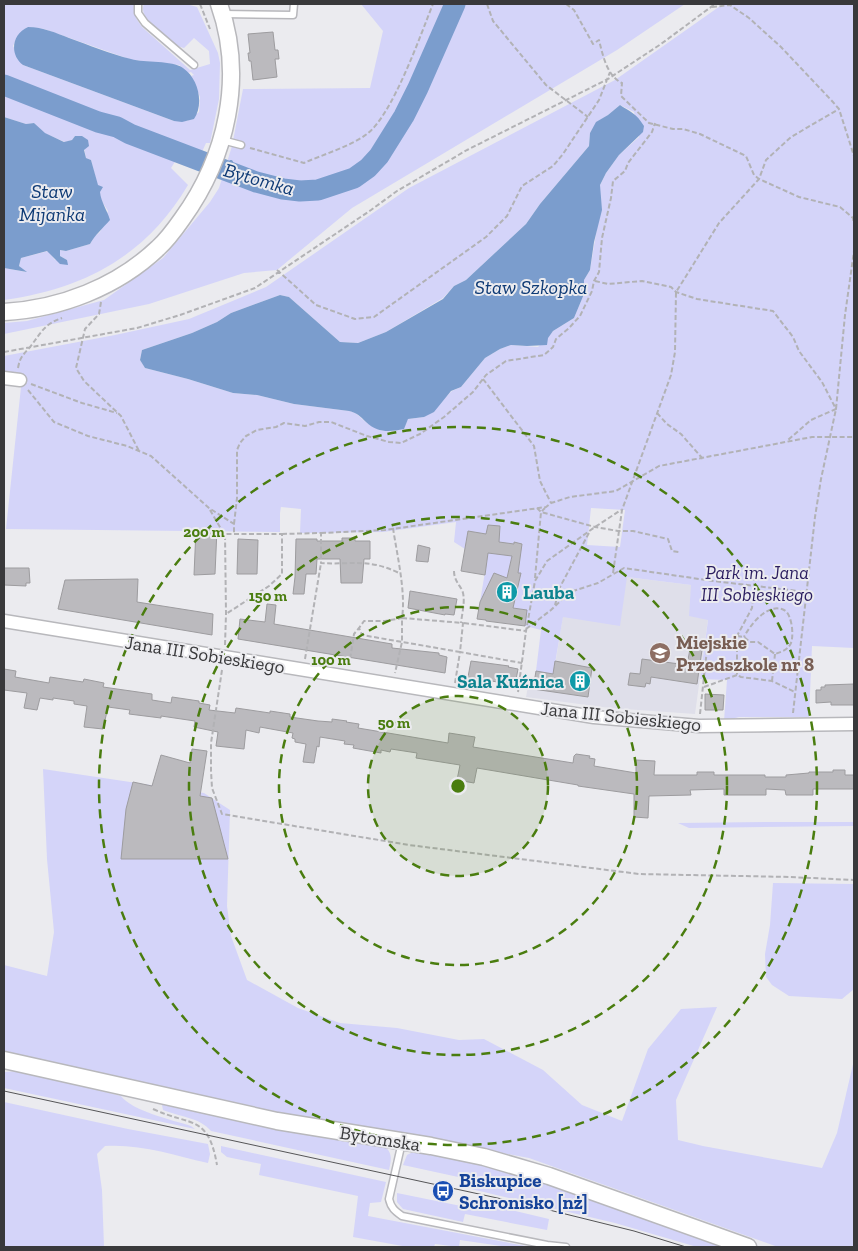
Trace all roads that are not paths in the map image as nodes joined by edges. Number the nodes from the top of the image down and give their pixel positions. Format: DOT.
graph roads {
  1 [pos="138,4"];
  2 [pos="294,4"];
  3 [pos="221,9"];
  4 [pos="194,66"];
  5 [pos="221,143"];
  6 [pos="242,145"];
  7 [pos="4,312"];
  8 [pos="4,378"];
  9 [pos="20,380"];
  10 [pos="4,621"];
  11 [pos="854,724"];
  12 [pos="4,1060"];
  13 [pos="402,1141"];
  14 [pos="547,1246"];
  15 [pos="566,1247"];
  16 [pos="748,1247"];
  1 -- 4 [label="lane"];
  2 -- 3 [label="lane"];
  3 -- 5 [label="street"];
  5 -- 6 [label="lane"];
  5 -- 7 [label="street"];
  8 -- 9 [label="street"];
  10 -- 11 [label="street, Jana III Sobieskiego"];
  12 -- 13 [label="street, Bytomska"];
  13 -- 14 [label="lane"];
  13 -- 16 [label="street, Bytomska"];
  14 -- 15 [label="lane"];
}
